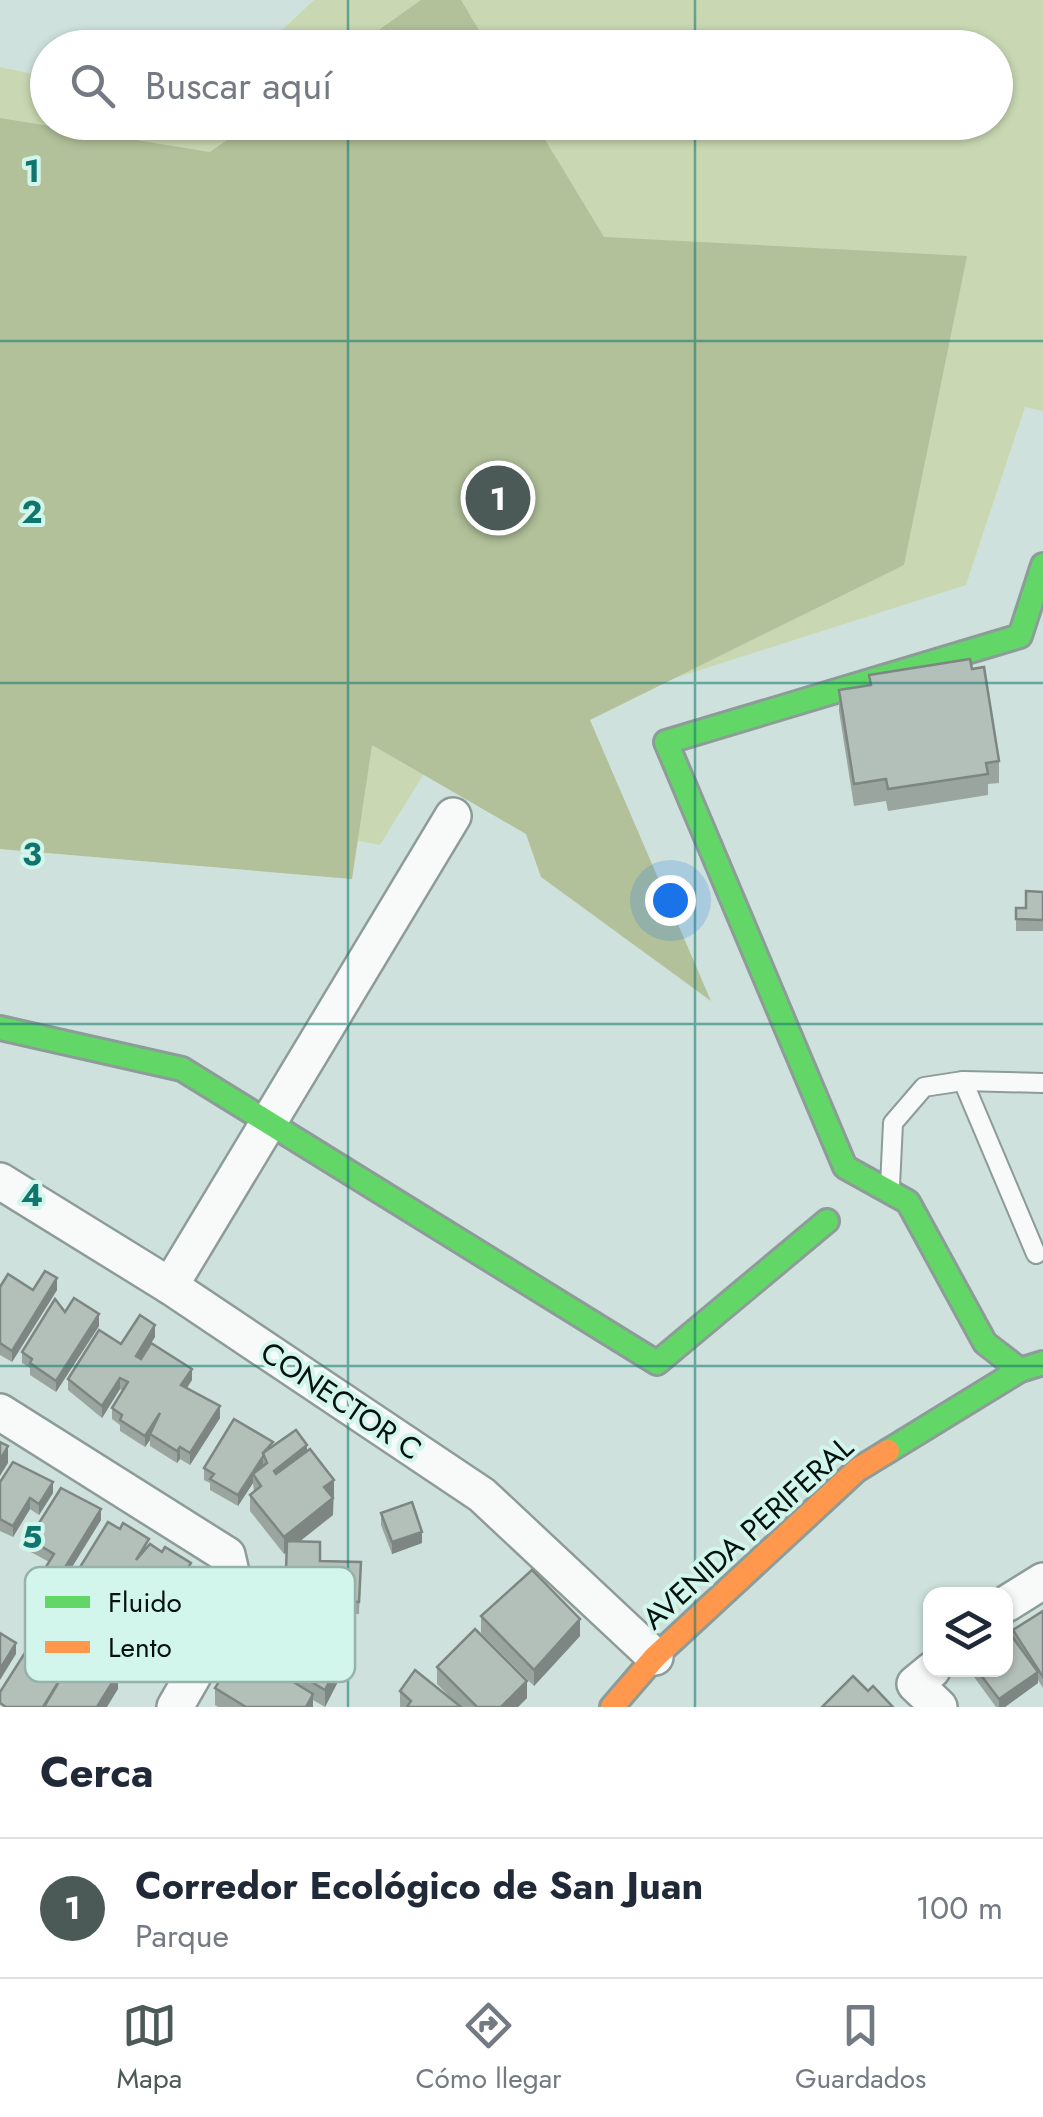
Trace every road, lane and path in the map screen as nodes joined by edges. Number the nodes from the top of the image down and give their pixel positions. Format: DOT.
graph roads {
  1 [pos="1043,565"];
  2 [pos="453,816"];
  3 [pos="0,1028"];
  4 [pos="962,1082"];
  5 [pos="1043,1083"];
  6 [pos="270,1123"];
  7 [pos="0,1181"];
  8 [pos="890,1192"];
  9 [pos="827,1221"];
  10 [pos="1036,1254"];
  11 [pos="170,1286"];
  12 [pos="1043,1363"];
  13 [pos="1020,1370"];
  14 [pos="0,1412"];
  15 [pos="229,1567"];
  16 [pos="1043,1581"];
  17 [pos="1013,1600"];
  18 [pos="655,1657"];
  19 [pos="924,1677"];
  20 [pos="189,1682"];
  21 [pos="175,1707"];
  22 [pos="612,1707"];
  23 [pos="938,1707"];
  1 -- 8 [label="street"];
  2 -- 6 [label="street"];
  3 -- 6 [label="street"];
  4 -- 5 [label="lane"];
  4 -- 8 [label="lane"];
  4 -- 10 [label="lane"];
  6 -- 9 [label="street"];
  6 -- 11 [label="street"];
  7 -- 11 [label="street, CONECTOR C"];
  8 -- 13 [label="street"];
  11 -- 18 [label="street, CONECTOR C"];
  12 -- 13 [label="street, AVENIDA PERIFERAL"];
  13 -- 18 [label="street, AVENIDA PERIFERAL"];
  14 -- 15 [label="street"];
  16 -- 17 [label="street"];
  18 -- 22 [label="street, AVENIDA PERIFERAL"];
  19 -- 23 [label="street"];
  20 -- 21 [label="street"];
}
